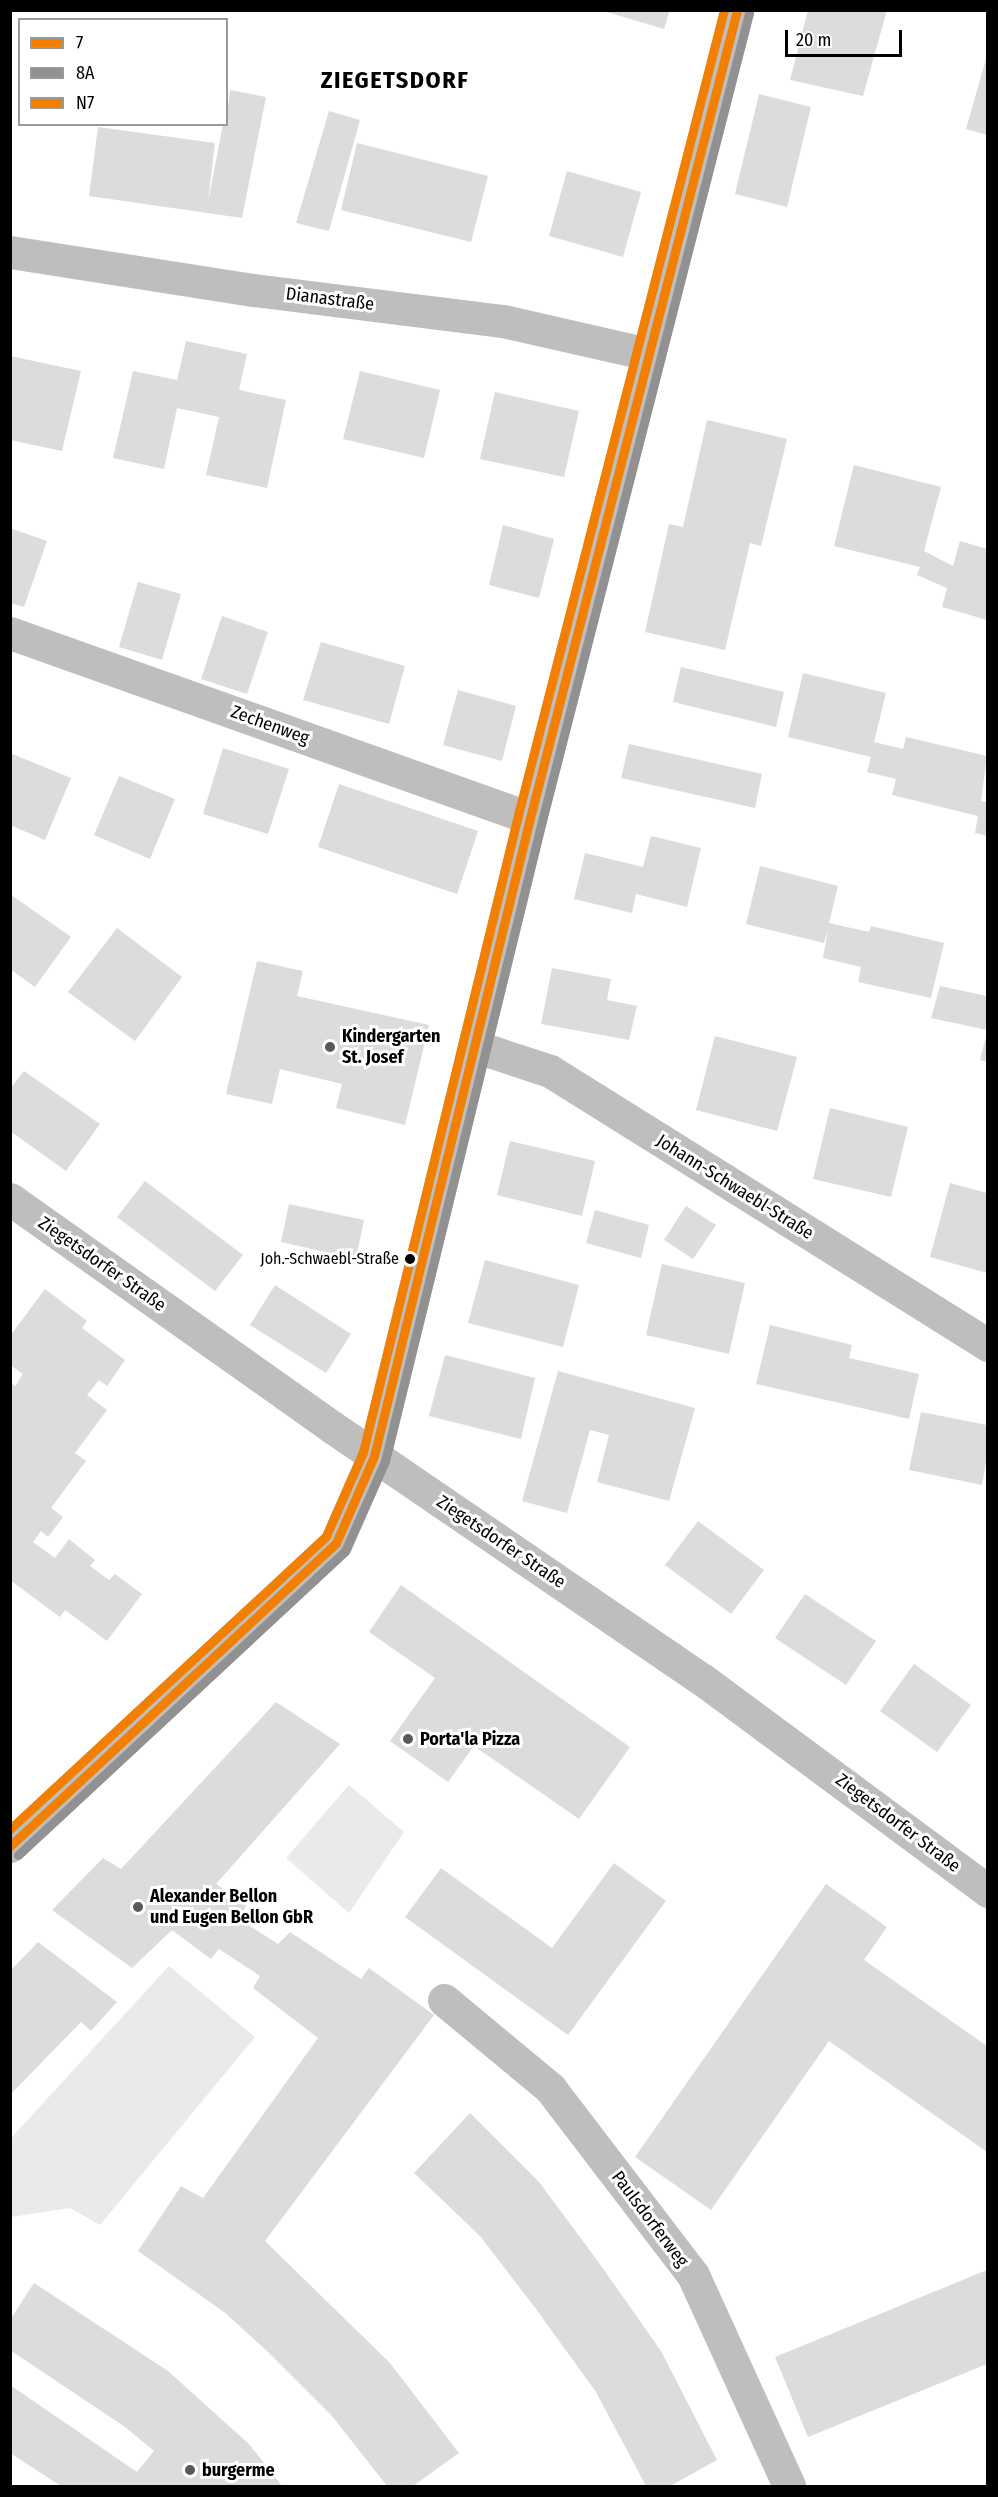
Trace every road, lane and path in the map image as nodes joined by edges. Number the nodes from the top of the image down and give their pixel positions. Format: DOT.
graph roads {
  1 [pos="737,10"];
  2 [pos="10,252"];
  3 [pos="648,354"];
  4 [pos="10,633"];
  5 [pos="530,818"];
  6 [pos="474,1046"];
  7 [pos="10,1200"];
  8 [pos="987,1345"];
  9 [pos="374,1456"];
  10 [pos="10,1846"];
  11 [pos="987,1890"];
  12 [pos="444,2000"];
  13 [pos="789,2487"];
  1 -- 3 [label="street"];
  2 -- 3 [label="street, Dianastraße"];
  3 -- 5 [label="street"];
  4 -- 5 [label="street, Zechenweg"];
  5 -- 6 [label="street"];
  6 -- 8 [label="street, Johann-Schwaebl-Straße"];
  6 -- 9 [label="street"];
  7 -- 9 [label="street, Ziegetsdorfer Straße"];
  9 -- 10 [label="street"];
  9 -- 11 [label="street, Ziegetsdorfer Straße"];
  12 -- 13 [label="street, Paulsdorferweg"];
}
